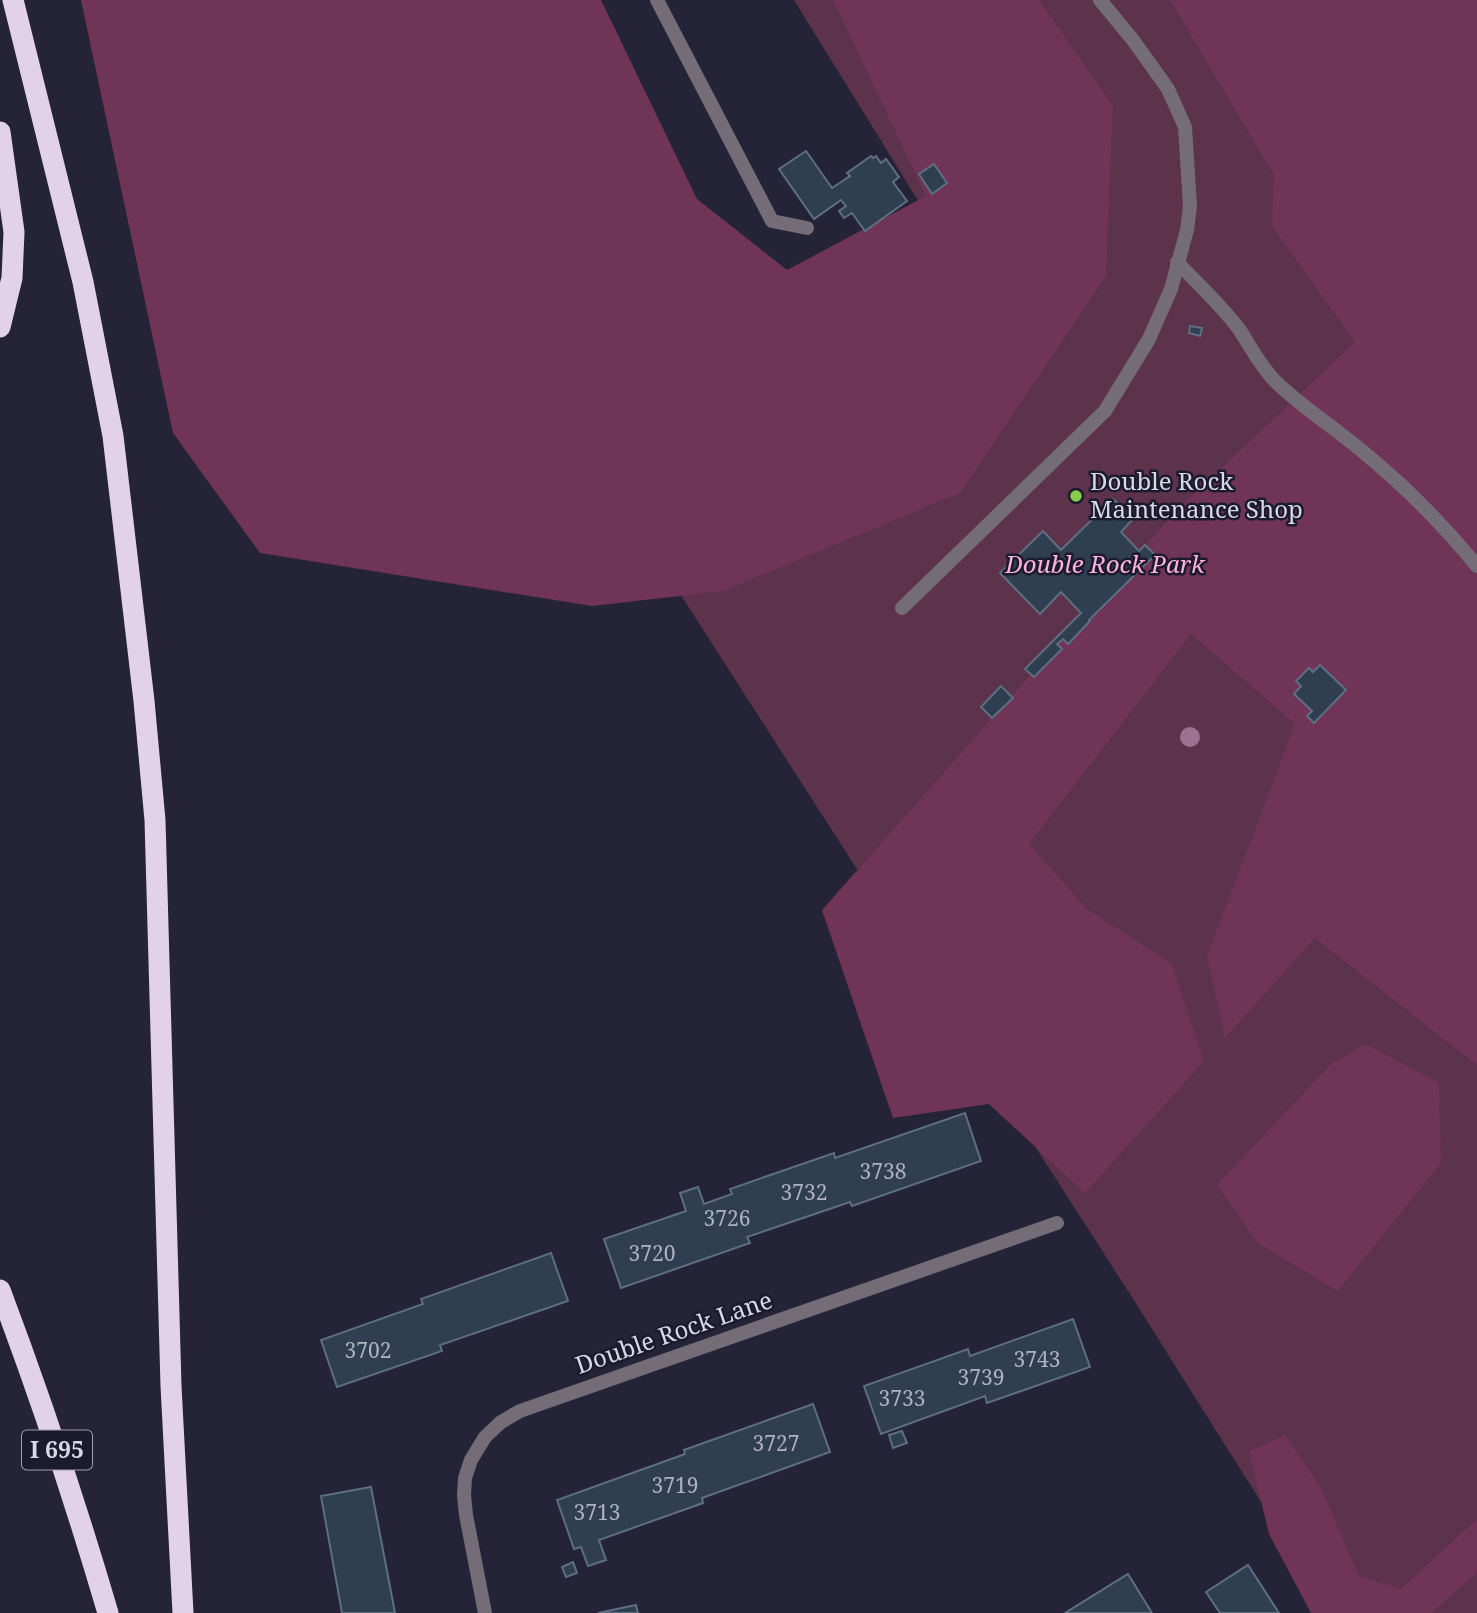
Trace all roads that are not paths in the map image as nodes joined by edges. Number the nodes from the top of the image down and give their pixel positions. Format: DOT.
graph roads {
  1 [pos="13,0"];
  2 [pos="657,0"];
  3 [pos="1100,0"];
  4 [pos="0,132"];
  5 [pos="807,228"];
  6 [pos="1177,262"];
  7 [pos="0,327"];
  8 [pos="1477,566"];
  9 [pos="902,608"];
  10 [pos="1056,1223"];
  11 [pos="0,1290"];
  12 [pos="108,1613"];
  13 [pos="183,1613"];
  14 [pos="485,1613"];
  1 -- 13 [label="highway"];
  2 -- 5 [label="street"];
  3 -- 6 [label="street"];
  4 -- 7 [label="highway"];
  6 -- 8 [label="street"];
  6 -- 9 [label="street"];
  10 -- 14 [label="street, Double Rock Lane"];
  11 -- 12 [label="highway, I 695"];
}
